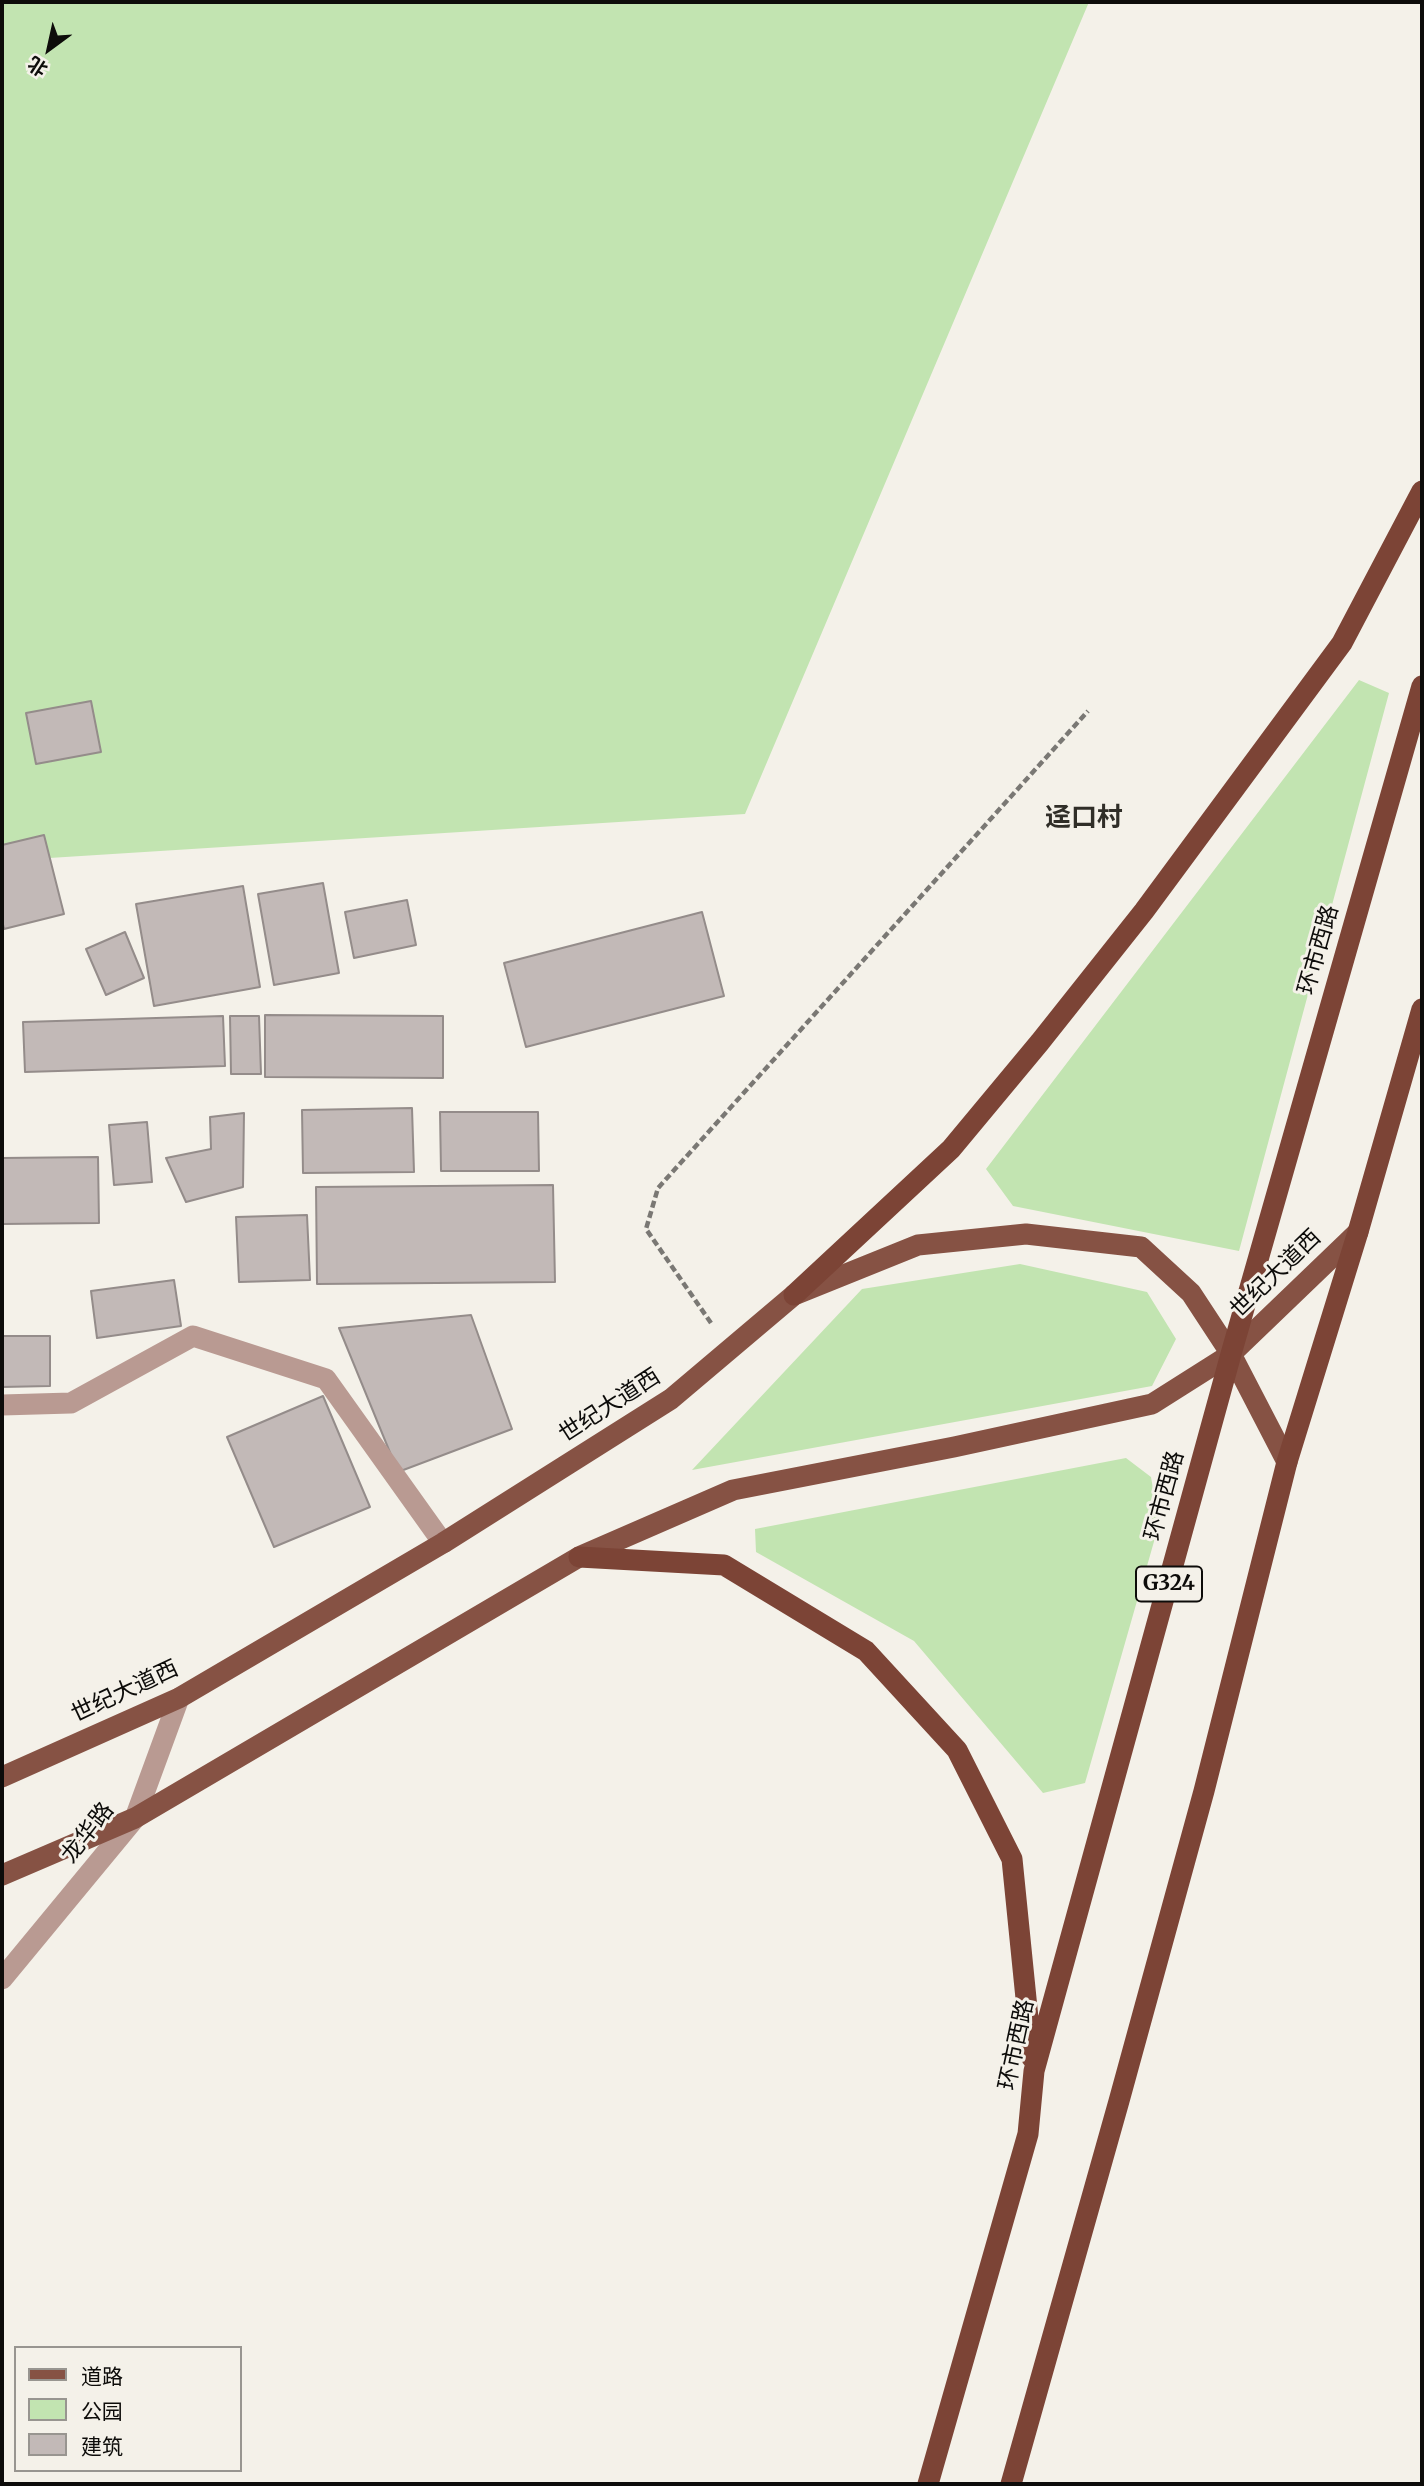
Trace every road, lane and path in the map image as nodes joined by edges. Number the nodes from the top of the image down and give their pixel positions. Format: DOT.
graph roads {
  1 [pos="1422,491"];
  2 [pos="1422,687"];
  3 [pos="1088,711"];
  4 [pos="1422,1009"];
  5 [pos="1358,1232"];
  6 [pos="794,1295"];
  7 [pos="730,1350"];
  8 [pos="1231,1354"];
  9 [pos="2,1405"];
  10 [pos="1287,1462"];
  11 [pos="443,1544"];
  12 [pos="579,1558"];
  13 [pos="179,1698"];
  14 [pos="2,1777"];
  15 [pos="135,1818"];
  16 [pos="2,1875"];
  17 [pos="2,1979"];
  18 [pos="1034,2071"];
  19 [pos="928,2484"];
  20 [pos="1011,2484"];
  1 -- 6 [label="highway"];
  2 -- 8 [label="highway, 环市西路 / G324"];
  3 -- 7 [label="path"];
  4 -- 5 [label="highway"];
  5 -- 8 [label="main road, 世纪大道西"];
  5 -- 10 [label="highway"];
  6 -- 7 [label="main road, 世纪大道西"];
  6 -- 8 [label="main road, 世纪大道西"];
  7 -- 11 [label="main road, 世纪大道西"];
  8 -- 10 [label="main road, 世纪大道西"];
  8 -- 12 [label="main road, 世纪大道西"];
  8 -- 18 [label="highway, 环市西路 / G324"];
  9 -- 11 [label="street"];
  10 -- 20 [label="highway"];
  11 -- 13 [label="main road, 世纪大道西"];
  12 -- 15 [label="main road, 世纪大道西"];
  12 -- 18 [label="highway"];
  13 -- 14 [label="main road, 世纪大道西"];
  13 -- 15 [label="street, 龙华路"];
  15 -- 16 [label="main road, 世纪大道西"];
  15 -- 17 [label="street, 龙华路"];
  18 -- 19 [label="highway, 环市西路 / G324"];
}
